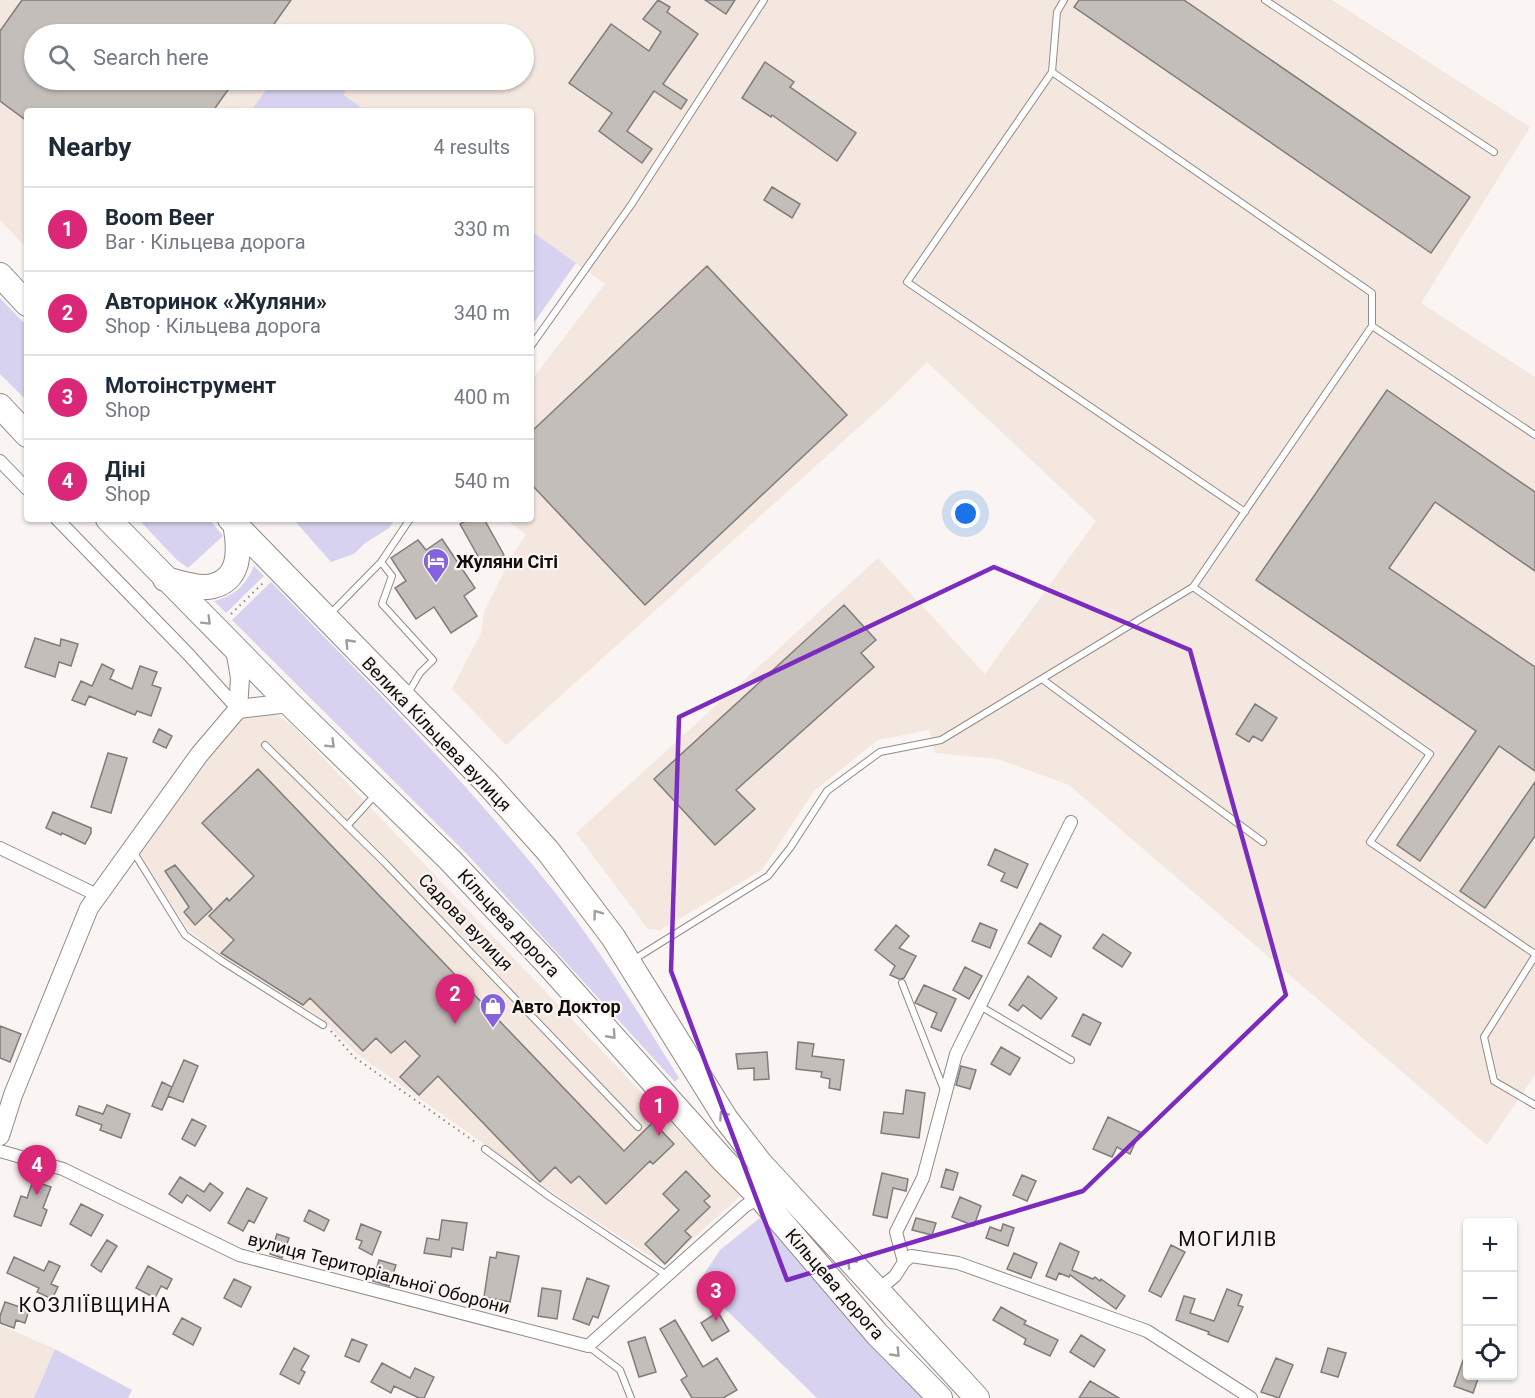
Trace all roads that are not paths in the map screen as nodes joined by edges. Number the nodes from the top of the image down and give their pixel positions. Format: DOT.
graph roads {
  1 [pos="764,0"];
  2 [pos="1064,0"];
  3 [pos="1265,0"];
  4 [pos="1052,72"];
  5 [pos="1494,152"];
  6 [pos="0,275"];
  7 [pos="24,301"];
  8 [pos="1372,326"];
  9 [pos="534,342"];
  10 [pos="0,406"];
  11 [pos="24,432"];
  12 [pos="1535,435"];
  13 [pos="0,461"];
  14 [pos="24,486"];
  15 [pos="1245,512"];
  16 [pos="60,522"];
  17 [pos="111,522"];
  18 [pos="232,522"];
  19 [pos="233,522"];
  20 [pos="408,522"];
  21 [pos="381,562"];
  22 [pos="165,579"];
  23 [pos="1193,587"];
  24 [pos="326,618"];
  25 [pos="235,649"];
  26 [pos="1042,679"];
  27 [pos="404,700"];
  28 [pos="289,703"];
  29 [pos="238,709"];
  30 [pos="265,745"];
  31 [pos="380,791"];
  32 [pos="1071,822"];
  33 [pos="347,826"];
  34 [pos="1263,842"];
  35 [pos="0,848"];
  36 [pos="131,848"];
  37 [pos="97,896"];
  38 [pos="1535,955"];
  39 [pos="629,962"];
  40 [pos="902,983"];
  41 [pos="980,1006"];
  42 [pos="323,1024"];
  43 [pos="1071,1060"];
  44 [pos="946,1094"];
  45 [pos="1535,1105"];
  46 [pos="638,1127"];
  47 [pos="0,1136"];
  48 [pos="485,1149"];
  49 [pos="0,1151"];
  50 [pos="760,1197"];
  51 [pos="904,1262"];
  52 [pos="668,1276"];
  53 [pos="877,1291"];
  54 [pos="588,1346"];
  55 [pos="631,1398"];
  56 [pos="940,1398"];
  57 [pos="976,1398"];
  58 [pos="1251,1398"];
  1 -- 9 [label="lane"];
  2 -- 4 [label="lane"];
  3 -- 5 [label="lane"];
  4 -- 8 [label="lane"];
  4 -- 15 [label="lane"];
  6 -- 7 [label="highway"];
  8 -- 12 [label="lane"];
  8 -- 15 [label="lane"];
  10 -- 11 [label="highway"];
  13 -- 14 [label="street"];
  15 -- 23 [label="lane"];
  16 -- 29 [label="street"];
  17 -- 22 [label="highway, Кільцева дорога"];
  18 -- 22 [label="highway"];
  19 -- 24 [label="highway, Велика Кільцева вулиця"];
  20 -- 21 [label="lane"];
  21 -- 24 [label="lane"];
  21 -- 27 [label="lane"];
  22 -- 25 [label="highway, Кільцева дорога, one-way"];
  23 -- 26 [label="lane"];
  23 -- 38 [label="lane"];
  27 -- 24 [label="highway, Велика Кільцева вулиця, one-way"];
  25 -- 28 [label="highway, Кільцева дорога"];
  25 -- 29 [label="street"];
  26 -- 34 [label="lane"];
  26 -- 39 [label="lane"];
  39 -- 27 [label="highway, Велика Кільцева вулиця, one-way"];
  28 -- 29 [label="street"];
  28 -- 31 [label="highway, Кільцева дорога, one-way"];
  29 -- 36 [label="street"];
  30 -- 33 [label="lane, Садова вулиця"];
  31 -- 33 [label="lane"];
  31 -- 50 [label="highway, Кільцева дорога, one-way"];
  32 -- 41 [label="street"];
  33 -- 46 [label="lane, Садова вулиця"];
  35 -- 37 [label="street"];
  36 -- 37 [label="street"];
  36 -- 42 [label="lane"];
  37 -- 47 [label="street"];
  38 -- 45 [label="lane"];
  53 -- 39 [label="highway, Кільцева дорога, one-way"];
  40 -- 44 [label="lane"];
  41 -- 43 [label="lane"];
  41 -- 44 [label="street"];
  44 -- 51 [label="street"];
  48 -- 52 [label="lane"];
  49 -- 54 [label="street, вулиця Територіальної Оборони"];
  50 -- 52 [label="street"];
  50 -- 56 [label="highway, Кільцева дорога, one-way"];
  51 -- 53 [label="street"];
  51 -- 58 [label="street"];
  52 -- 54 [label="street"];
  53 -- 57 [label="highway, Кільцева дорога"];
  54 -- 55 [label="lane, вулиця Територіальної Оборони"];
}
